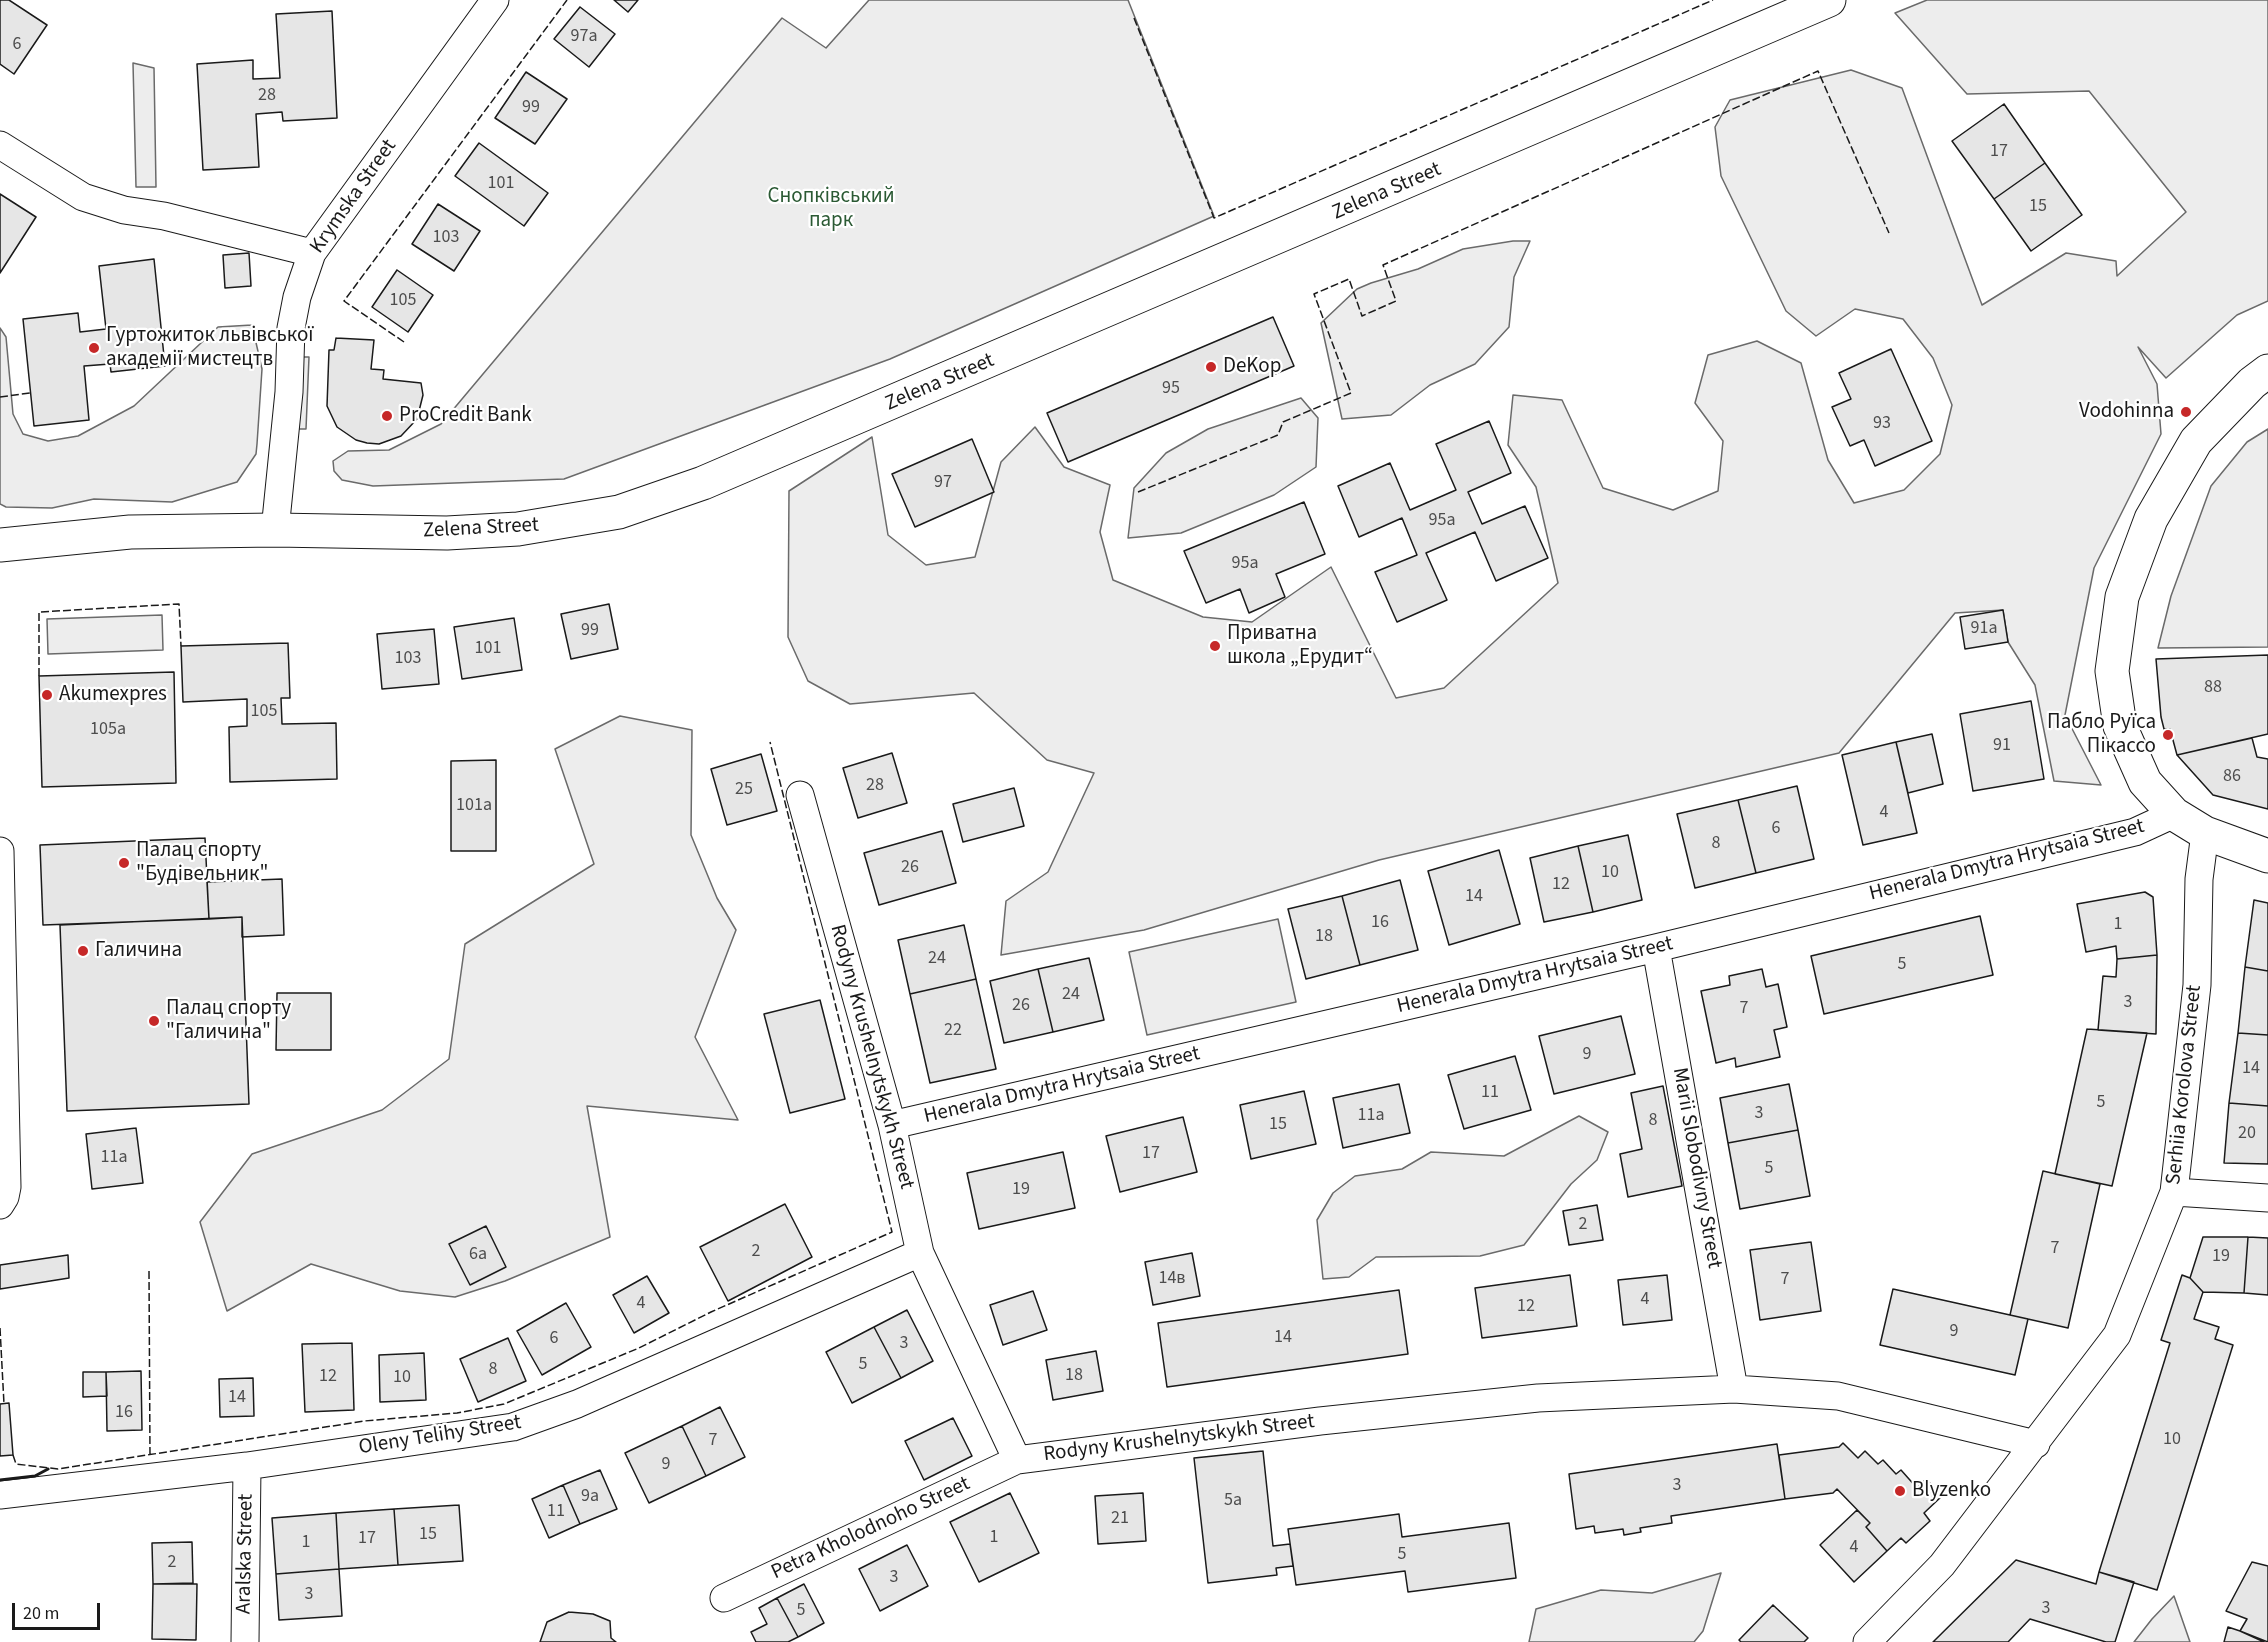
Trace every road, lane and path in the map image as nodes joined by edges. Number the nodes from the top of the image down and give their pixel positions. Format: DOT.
graph roads {
  1 [pos="495,0"];
  2 [pos="1829,0"];
  3 [pos="0,145"];
  4 [pos="312,253"];
  5 [pos="2268,372"];
  6 [pos="275,530"];
  7 [pos="0,545"];
  8 [pos="800,795"];
  9 [pos="2174,814"];
  10 [pos="2205,833"];
  11 [pos="0,851"];
  12 [pos="2268,856"];
  13 [pos="1656,948"];
  14 [pos="892,1125"];
  15 [pos="2174,1192"];
  16 [pos="2268,1198"];
  17 [pos="0,1205"];
  18 [pos="920,1253"];
  19 [pos="1734,1389"];
  20 [pos="2036,1444"];
  21 [pos="1017,1460"];
  22 [pos="247,1466"];
  23 [pos="0,1495"];
  24 [pos="724,1598"];
  25 [pos="245,1642"];
  26 [pos="1867,1642"];
  1 -- 4 [label="street, Krymska Street"];
  2 -- 6 [label="main road, Zelena Street"];
  3 -- 4 [label="street"];
  4 -- 6 [label="street, Krymska Street"];
  5 -- 9 [label="main road"];
  6 -- 7 [label="main road, Zelena Street"];
  8 -- 14 [label="street, Rodyny Krushelnytskykh Street"];
  9 -- 10 [label="main road"];
  9 -- 13 [label="street, Henerala Dmytra Hrytsaia Street"];
  10 -- 12 [label="main road"];
  10 -- 15 [label="street, Serhiia Korolova Street"];
  11 -- 17 [label="street"];
  13 -- 14 [label="street, Henerala Dmytra Hrytsaia Street"];
  13 -- 19 [label="street, Marii Slobodivny Street"];
  14 -- 18 [label="street, Rodyny Krushelnytskykh Street"];
  15 -- 16 [label="street"];
  15 -- 20 [label="street, Serhiia Korolova Street"];
  18 -- 21 [label="street, Rodyny Krushelnytskykh Street"];
  18 -- 22 [label="street, Oleny Telihy Street"];
  19 -- 20 [label="street, Rodyny Krushelnytskykh Street"];
  19 -- 21 [label="street, Rodyny Krushelnytskykh Street"];
  20 -- 26 [label="street, Serhiia Korolova Street"];
  21 -- 24 [label="street, Petra Kholodnoho Street"];
  22 -- 23 [label="street, Oleny Telihy Street"];
  22 -- 25 [label="street, Aralska Street"];
}
